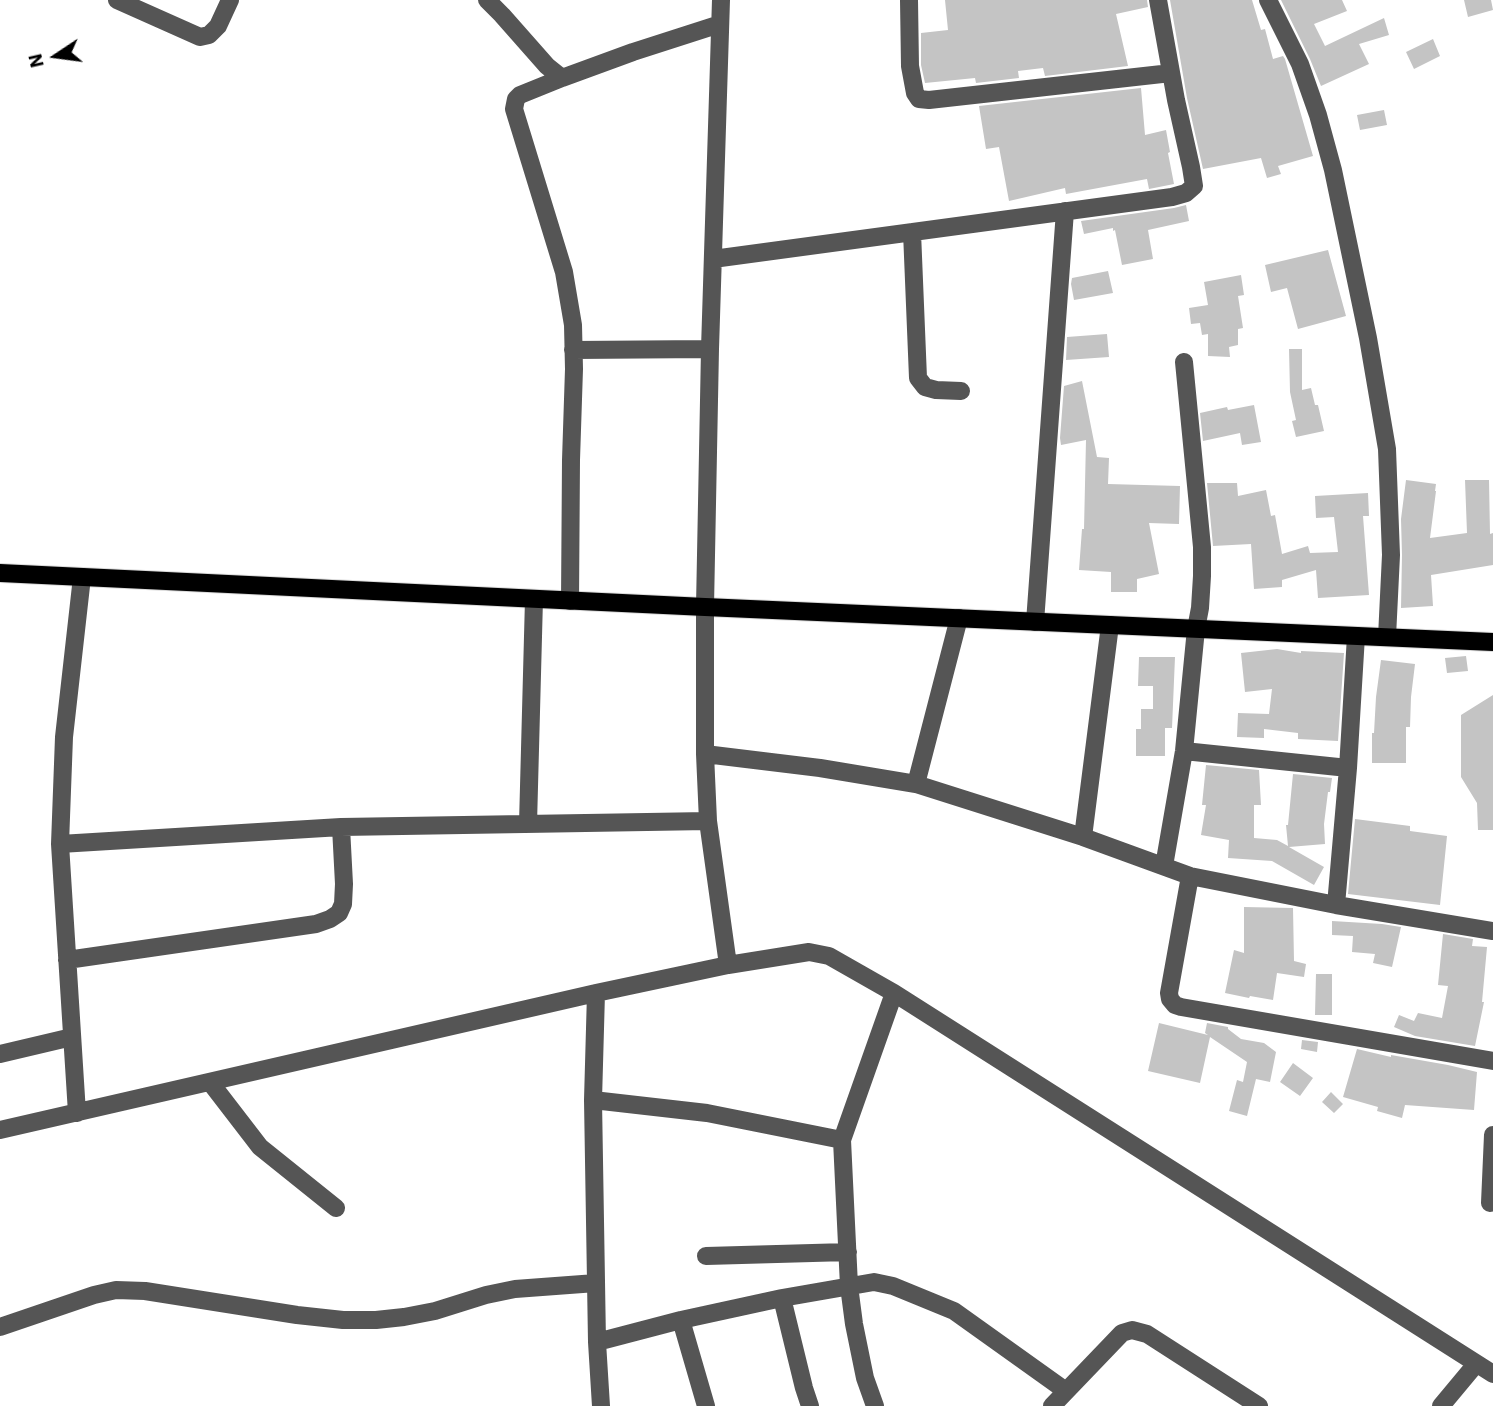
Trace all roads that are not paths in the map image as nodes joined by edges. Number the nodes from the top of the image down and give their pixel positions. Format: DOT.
graph roads {
  1 [pos="117,0"];
  2 [pos="230,0"];
  3 [pos="487,0"];
  4 [pos="721,0"];
  5 [pos="909,0"];
  6 [pos="1158,0"];
  7 [pos="1268,0"];
  8 [pos="507,7"];
  9 [pos="720,23"];
  10 [pos="1171,73"];
  11 [pos="562,78"];
  12 [pos="1065,211"];
  13 [pos="912,232"];
  14 [pos="713,259"];
  15 [pos="710,349"];
  16 [pos="573,350"];
  17 [pos="1184,362"];
  18 [pos="961,391"];
  19 [pos="0,573"];
  20 [pos="82,577"];
  21 [pos="534,599"];
  22 [pos="570,601"];
  23 [pos="705,607"];
  24 [pos="959,618"];
  25 [pos="1035,622"];
  26 [pos="1110,625"];
  27 [pos="1196,629"];
  28 [pos="1356,636"];
  29 [pos="1387,637"];
  30 [pos="1493,642"];
  31 [pos="1184,751"];
  32 [pos="705,754"];
  33 [pos="1348,768"];
  34 [pos="916,784"];
  35 [pos="708,821"];
  36 [pos="528,824"];
  37 [pos="341,827"];
  38 [pos="1083,837"];
  39 [pos="60,844"];
  40 [pos="1164,866"];
  41 [pos="1190,876"];
  42 [pos="1336,905"];
  43 [pos="1493,931"];
  44 [pos="67,960"];
  45 [pos="728,965"];
  46 [pos="894,992"];
  47 [pos="596,993"];
  48 [pos="72,1037"];
  49 [pos="0,1054"];
  50 [pos="1493,1060"];
  51 [pos="210,1082"];
  52 [pos="593,1100"];
  53 [pos="77,1113"];
  54 [pos="0,1130"];
  55 [pos="1493,1135"];
  56 [pos="842,1140"];
  57 [pos="1490,1203"];
  58 [pos="336,1208"];
  59 [pos="848,1252"];
  60 [pos="706,1256"];
  61 [pos="596,1283"];
  62 [pos="849,1286"];
  63 [pos="782,1298"];
  64 [pos="681,1320"];
  65 [pos="0,1327"];
  66 [pos="597,1342"];
  67 [pos="1476,1364"];
  68 [pos="1493,1374"];
  69 [pos="1066,1391"];
  70 [pos="1250,1404"];
  71 [pos="601,1406"];
  72 [pos="706,1406"];
  73 [pos="810,1406"];
  74 [pos="875,1406"];
  75 [pos="1052,1406"];
  76 [pos="1441,1406"];
  1 -- 2 [label="street"];
  3 -- 8 [label="street"];
  4 -- 9 [label="street"];
  5 -- 10 [label="street"];
  6 -- 10 [label="street"];
  7 -- 29 [label="street"];
  8 -- 11 [label="street"];
  9 -- 11 [label="street"];
  9 -- 14 [label="street"];
  10 -- 12 [label="street"];
  11 -- 16 [label="street"];
  12 -- 13 [label="street"];
  12 -- 25 [label="street"];
  13 -- 14 [label="street"];
  13 -- 18 [label="street"];
  14 -- 15 [label="street"];
  15 -- 16 [label="street"];
  15 -- 23 [label="street"];
  16 -- 22 [label="street"];
  17 -- 27 [label="street"];
  19 -- 20 [label="main road"];
  20 -- 21 [label="main road"];
  20 -- 39 [label="street"];
  21 -- 22 [label="main road"];
  21 -- 36 [label="street"];
  22 -- 23 [label="main road"];
  23 -- 24 [label="main road"];
  23 -- 32 [label="street"];
  24 -- 25 [label="main road"];
  24 -- 34 [label="street"];
  25 -- 26 [label="main road"];
  26 -- 27 [label="main road"];
  26 -- 38 [label="street"];
  27 -- 28 [label="main road"];
  27 -- 31 [label="street"];
  28 -- 29 [label="main road"];
  28 -- 33 [label="street"];
  29 -- 30 [label="main road"];
  31 -- 33 [label="street"];
  31 -- 40 [label="street"];
  32 -- 34 [label="street"];
  32 -- 35 [label="street"];
  33 -- 42 [label="street"];
  34 -- 38 [label="street"];
  35 -- 36 [label="street"];
  35 -- 45 [label="street"];
  36 -- 37 [label="street"];
  37 -- 39 [label="street"];
  37 -- 44 [label="street"];
  38 -- 40 [label="street"];
  39 -- 44 [label="street"];
  40 -- 41 [label="street"];
  41 -- 42 [label="street"];
  41 -- 50 [label="street"];
  42 -- 43 [label="street"];
  44 -- 48 [label="street"];
  45 -- 46 [label="street"];
  45 -- 47 [label="street"];
  46 -- 56 [label="street"];
  46 -- 67 [label="street"];
  47 -- 51 [label="street"];
  47 -- 52 [label="street"];
  48 -- 49 [label="street"];
  48 -- 53 [label="street"];
  51 -- 53 [label="street"];
  51 -- 58 [label="street"];
  52 -- 56 [label="street"];
  52 -- 61 [label="street"];
  53 -- 54 [label="street"];
  55 -- 57 [label="street"];
  56 -- 59 [label="street"];
  59 -- 60 [label="street"];
  59 -- 62 [label="street"];
  61 -- 65 [label="street"];
  61 -- 66 [label="street"];
  62 -- 63 [label="street"];
  62 -- 69 [label="street"];
  62 -- 74 [label="street"];
  63 -- 64 [label="street"];
  63 -- 73 [label="street"];
  64 -- 66 [label="street"];
  64 -- 72 [label="street"];
  66 -- 71 [label="street"];
  67 -- 68 [label="street"];
  67 -- 76 [label="street"];
  69 -- 70 [label="street"];
  69 -- 75 [label="street"];
}
